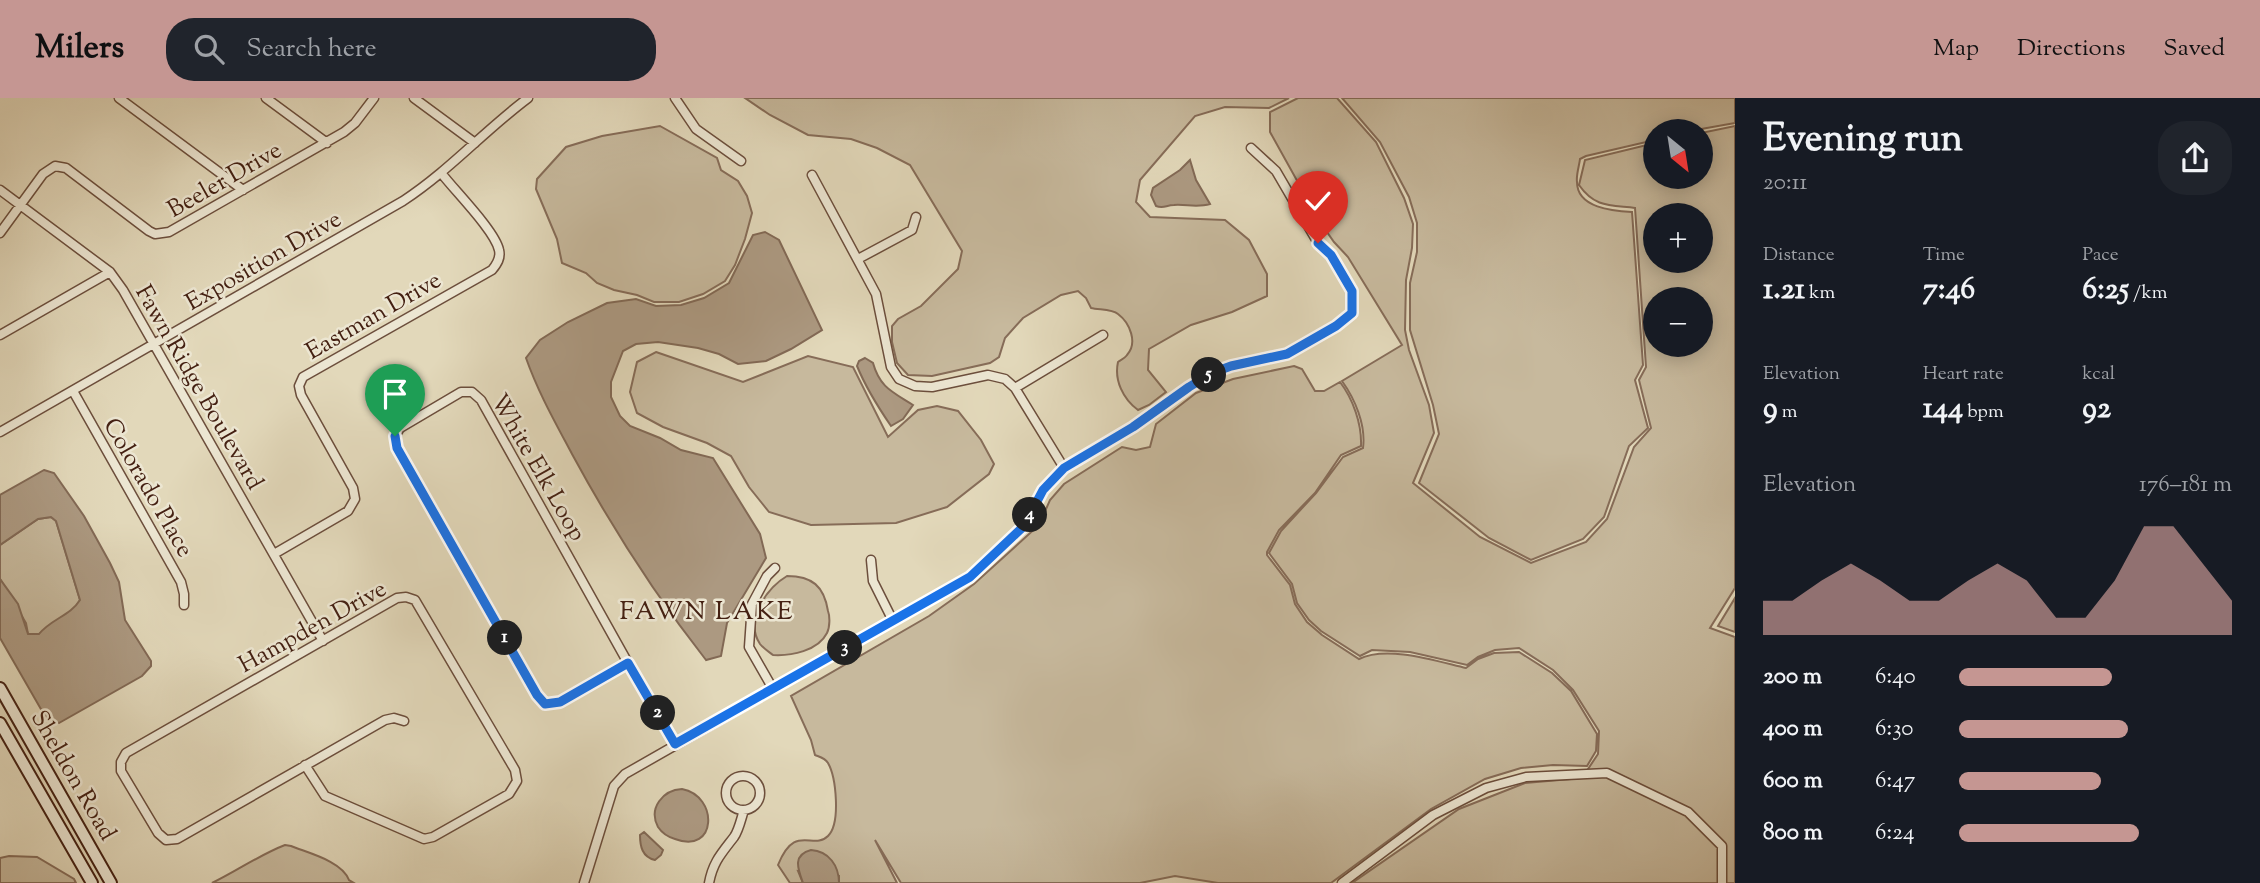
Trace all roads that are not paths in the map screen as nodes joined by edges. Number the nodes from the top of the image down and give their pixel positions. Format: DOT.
graph roads {
  1 [pos="119,98"];
  2 [pos="266,98"];
  3 [pos="374,98"];
  4 [pos="414,98"];
  5 [pos="528,98"];
  6 [pos="675,98"];
  7 [pos="327,143"];
  8 [pos="475,143"];
  9 [pos="1251,148"];
  10 [pos="741,161"];
  11 [pos="442,174"];
  12 [pos="812,175"];
  13 [pos="0,190"];
  14 [pos="243,190"];
  15 [pos="20,205"];
  16 [pos="916,217"];
  17 [pos="0,233"];
  18 [pos="858,259"];
  19 [pos="110,272"];
  20 [pos="0,335"];
  21 [pos="1103,335"];
  22 [pos="154,345"];
  23 [pos="1015,388"];
  24 [pos="72,391"];
  25 [pos="0,432"];
  26 [pos="1064,468"];
  27 [pos="274,554"];
  28 [pos="872,560"];
  29 [pos="775,568"];
  30 [pos="184,605"];
  31 [pos="893,621"];
  32 [pos="323,641"];
  33 [pos="628,663"];
  34 [pos="0,688"];
  35 [pos="773,689"];
  36 [pos="404,721"];
  37 [pos="0,723"];
  38 [pos="675,744"];
  39 [pos="305,765"];
  40 [pos="744,810"];
  41 [pos="92,883"];
  42 [pos="111,883"];
  43 [pos="584,883"];
  44 [pos="709,883"];
  45 [pos="1342,883"];
  46 [pos="1722,883"];
  1 -- 14 [label="street"];
  2 -- 7 [label="street"];
  3 -- 7 [label="street, Beeler Drive"];
  4 -- 8 [label="street"];
  5 -- 8 [label="street, Exposition Drive"];
  6 -- 10 [label="street"];
  7 -- 14 [label="street, Beeler Drive"];
  8 -- 11 [label="street, Exposition Drive"];
  9 -- 26 [label="street"];
  11 -- 22 [label="street, Exposition Drive"];
  11 -- 27 [label="street, Eastman Drive"];
  12 -- 18 [label="street"];
  13 -- 15 [label="street, Fawn Ridge Boulevard"];
  14 -- 15 [label="street, Beeler Drive"];
  15 -- 17 [label="street, Beeler Drive"];
  15 -- 19 [label="street, Fawn Ridge Boulevard"];
  16 -- 18 [label="street"];
  18 -- 23 [label="street"];
  19 -- 20 [label="street"];
  19 -- 22 [label="street, Fawn Ridge Boulevard"];
  21 -- 23 [label="street"];
  22 -- 24 [label="street, Exposition Drive"];
  22 -- 27 [label="street, Fawn Ridge Boulevard"];
  23 -- 26 [label="street"];
  24 -- 25 [label="street, Exposition Drive"];
  24 -- 30 [label="street, Colorado Place"];
  26 -- 31 [label="street"];
  27 -- 32 [label="street, Fawn Ridge Boulevard"];
  28 -- 31 [label="street"];
  29 -- 35 [label="street"];
  31 -- 35 [label="street"];
  32 -- 39 [label="street, Hampden Drive"];
  32 -- 39 [label="street, Hampden Drive"];
  33 -- 33 [label="street, White Elk Loop"];
  33 -- 38 [label="street, White Elk Loop"];
  34 -- 42 [label="main road, Sheldon Road"];
  35 -- 38 [label="street"];
  36 -- 39 [label="street, Hampden Drive"];
  37 -- 41 [label="main road, Sheldon Road"];
  38 -- 43 [label="street"];
  40 -- 40 [label="street"];
  40 -- 44 [label="street"];
  45 -- 46 [label="street"];
}
